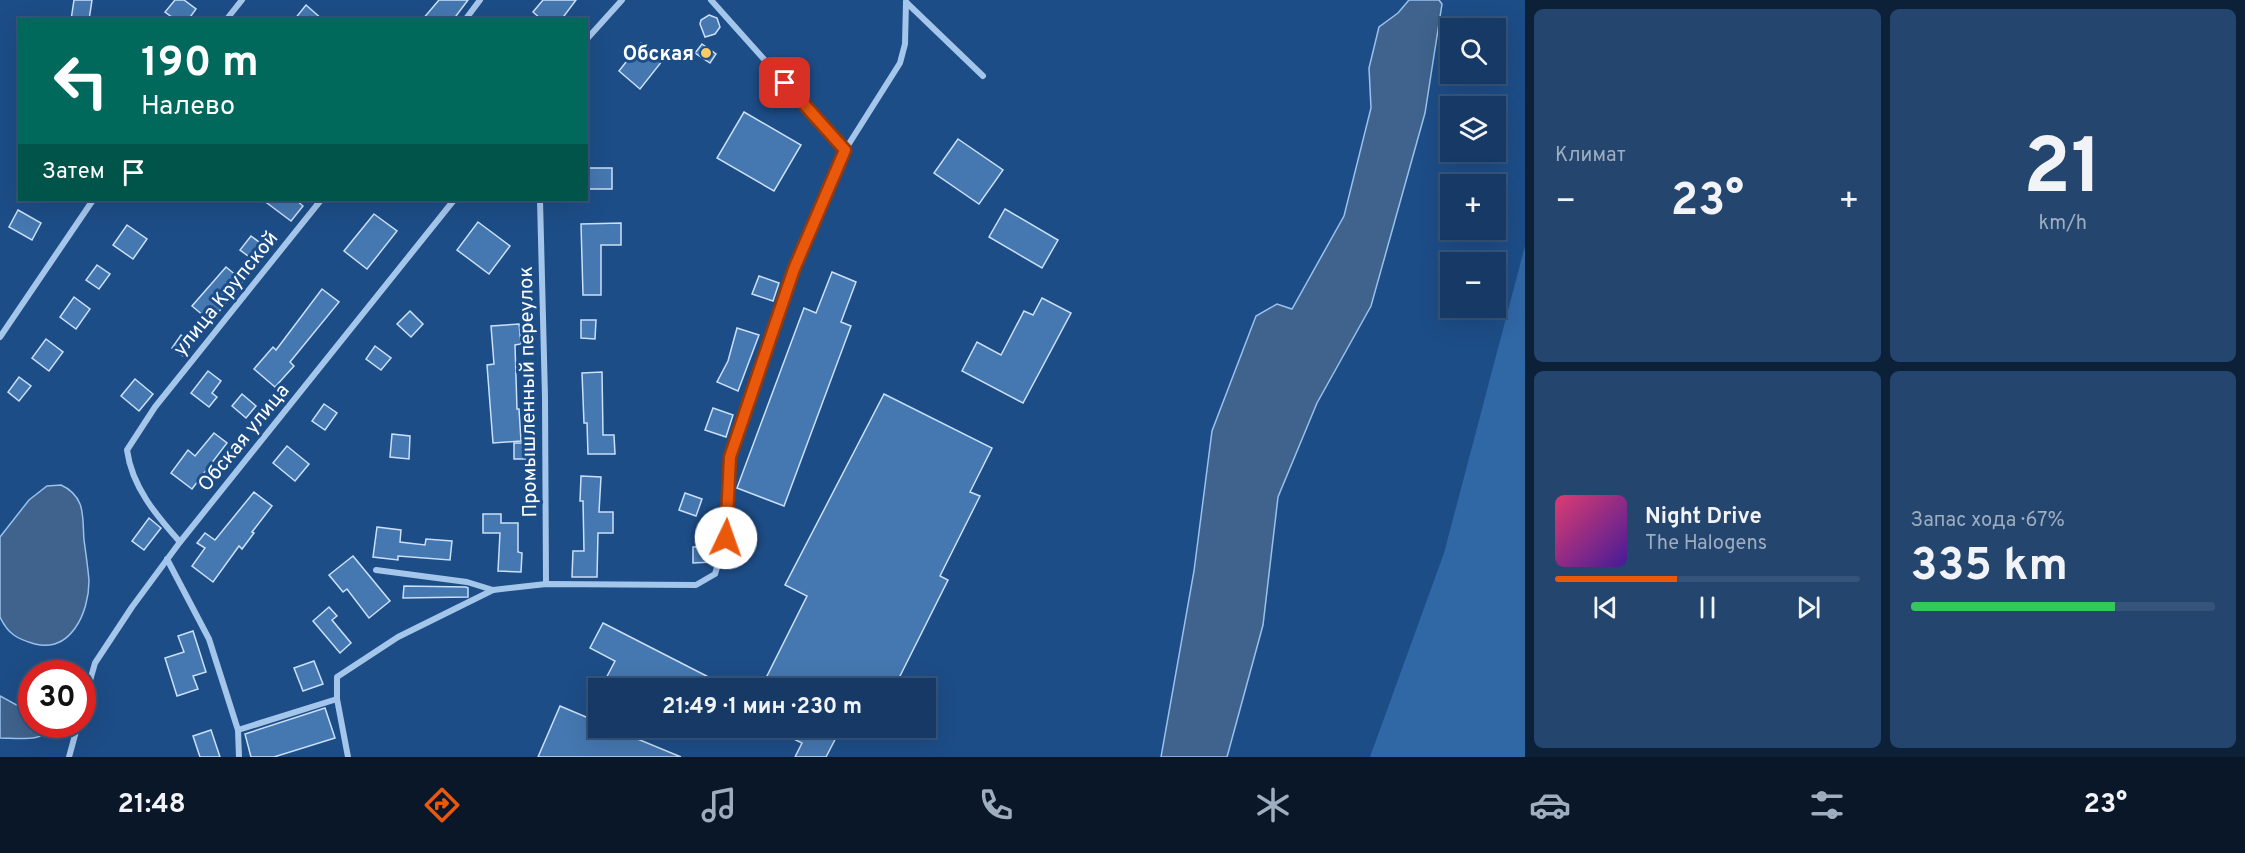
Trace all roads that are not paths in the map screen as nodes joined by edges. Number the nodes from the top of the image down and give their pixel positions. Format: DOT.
graph roads {
  1 [pos="242,0"];
  2 [pos="480,0"];
  3 [pos="622,0"];
  4 [pos="711,0"];
  5 [pos="905,1"];
  6 [pos="228,18"];
  7 [pos="466,18"];
  8 [pos="588,37"];
  9 [pos="982,76"];
  10 [pos="845,150"];
  11 [pos="92,201"];
  12 [pos="320,201"];
  13 [pos="453,201"];
  14 [pos="540,201"];
  15 [pos="0,337"];
  16 [pos="180,542"];
  17 [pos="167,558"];
  18 [pos="376,570"];
  19 [pos="546,584"];
  20 [pos="493,590"];
  21 [pos="96,661"];
  22 [pos="337,699"];
  23 [pos="238,730"];
  24 [pos="74,738"];
  25 [pos="69,757"];
  26 [pos="238,757"];
  27 [pos="348,757"];
  1 -- 6 [label="street"];
  2 -- 7 [label="street"];
  3 -- 8 [label="street"];
  4 -- 10 [label="street"];
  5 -- 9 [label="street"];
  5 -- 10 [label="street"];
  10 -- 19 [label="street"];
  11 -- 15 [label="street"];
  12 -- 16 [label="street, улица Крупской"];
  13 -- 16 [label="street, Обская улица"];
  14 -- 19 [label="street, Промышленный переулок"];
  16 -- 17 [label="street, Обская улица"];
  17 -- 21 [label="street, Обская улица"];
  17 -- 23 [label="street"];
  18 -- 20 [label="street"];
  19 -- 20 [label="street"];
  20 -- 22 [label="street"];
  22 -- 23 [label="street"];
  22 -- 27 [label="street"];
  23 -- 26 [label="street"];
  24 -- 25 [label="street"];
}
